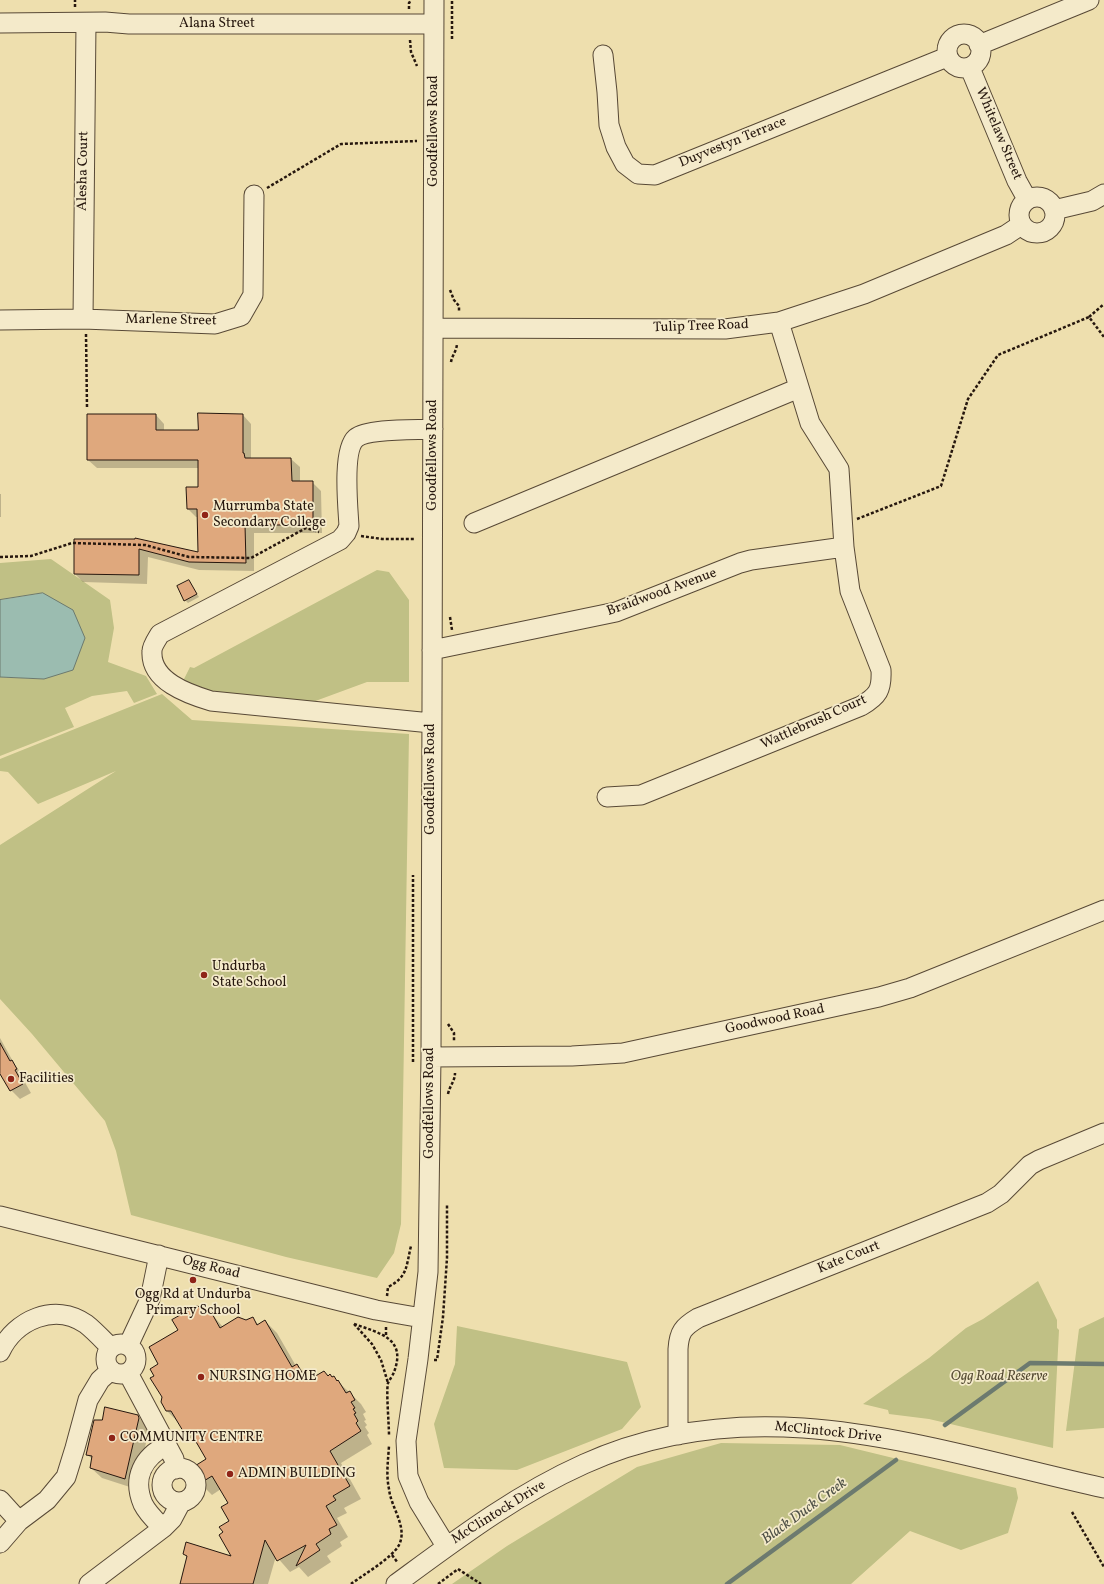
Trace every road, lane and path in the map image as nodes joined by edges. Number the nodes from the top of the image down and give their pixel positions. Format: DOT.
graph roads {
  1 [pos="411,0"];
  2 [pos="434,0"];
  3 [pos="1089,0"];
  4 [pos="0,23"];
  5 [pos="86,23"];
  6 [pos="409,24"];
  7 [pos="434,24"];
  8 [pos="979,45"];
  9 [pos="603,55"];
  10 [pos="947,57"];
  11 [pos="417,67"];
  12 [pos="970,68"];
  13 [pos="417,134"];
  14 [pos="1104,194"];
  15 [pos="254,195"];
  16 [pos="1027,199"];
  17 [pos="1054,210"];
  18 [pos="1020,224"];
  19 [pos="1104,304"];
  20 [pos="1089,317"];
  21 [pos="83,319"];
  22 [pos="0,320"];
  23 [pos="779,322"];
  24 [pos="434,328"];
  25 [pos="1104,337"];
  26 [pos="799,388"];
  27 [pos="87,407"];
  28 [pos="433,429"];
  29 [pos="474,523"];
  30 [pos="842,525"];
  31 [pos="415,532"];
  32 [pos="321,533"];
  33 [pos="346,533"];
  34 [pos="844,547"];
  35 [pos="0,556"];
  36 [pos="432,650"];
  37 [pos="431,723"];
  38 [pos="607,797"];
  39 [pos="414,874"];
  40 [pos="1104,910"];
  41 [pos="431,1057"];
  42 [pos="413,1067"];
  43 [pos="1104,1133"];
  44 [pos="0,1216"];
  45 [pos="412,1239"];
  46 [pos="159,1255"];
  47 [pos="387,1312"];
  48 [pos="422,1318"];
  49 [pos="386,1335"];
  50 [pos="120,1347"];
  51 [pos="0,1352"];
  52 [pos="119,1371"];
  53 [pos="388,1384"];
  54 [pos="678,1435"];
  55 [pos="166,1446"];
  56 [pos="1104,1488"];
  57 [pos="0,1500"];
  58 [pos="1072,1512"];
  59 [pos="19,1521"];
  60 [pos="163,1528"];
  61 [pos="0,1543"];
  62 [pos="446,1546"];
  63 [pos="1104,1567"];
  64 [pos="89,1584"];
  65 [pos="351,1584"];
  66 [pos="396,1584"];
  67 [pos="438,1584"];
  68 [pos="481,1584"];
  1 -- 6 [label="path"];
  2 -- 7 [label="street, Goodfellows Road"];
  3 -- 8 [label="street"];
  4 -- 5 [label="street, Alana Street"];
  5 -- 6 [label="street, Alana Street"];
  5 -- 21 [label="street, Alesha Court"];
  6 -- 7 [label="street, Alana Street"];
  6 -- 11 [label="path"];
  7 -- 24 [label="street, Goodfellows Road"];
  8 -- 10 [label="street"];
  8 -- 12 [label="street"];
  9 -- 10 [label="street, Duyvestyn Terrace"];
  10 -- 12 [label="street"];
  12 -- 16 [label="street, Whitelaw Street"];
  13 -- 15 [label="path"];
  14 -- 17 [label="street"];
  15 -- 21 [label="street, Marlene Street"];
  16 -- 17 [label="street"];
  16 -- 18 [label="street"];
  17 -- 18 [label="street"];
  18 -- 23 [label="street, Tulip Tree Road"];
  19 -- 20 [label="path"];
  20 -- 25 [label="path"];
  20 -- 30 [label="path"];
  21 -- 22 [label="street, Marlene Street"];
  21 -- 27 [label="path"];
  23 -- 24 [label="street, Tulip Tree Road"];
  23 -- 26 [label="street, Wattlebrush Court"];
  24 -- 28 [label="street, Goodfellows Road"];
  26 -- 29 [label="street"];
  26 -- 30 [label="street, Wattlebrush Court"];
  28 -- 33 [label="street"];
  28 -- 36 [label="street, Goodfellows Road"];
  30 -- 34 [label="street, Wattlebrush Court"];
  31 -- 33 [label="path"];
  32 -- 35 [label="path"];
  33 -- 37 [label="street"];
  34 -- 36 [label="street, Braidwood Avenue"];
  34 -- 38 [label="street, Wattlebrush Court"];
  36 -- 37 [label="street, Goodfellows Road"];
  37 -- 41 [label="street, Goodfellows Road"];
  39 -- 42 [label="path"];
  40 -- 41 [label="street, Goodwood Road"];
  41 -- 48 [label="street, Goodfellows Road"];
  43 -- 54 [label="street, Kate Court"];
  44 -- 46 [label="street, Ogg Road"];
  45 -- 47 [label="path"];
  46 -- 47 [label="street, Ogg Road"];
  46 -- 50 [label="street"];
  47 -- 48 [label="street, Ogg Road"];
  47 -- 49 [label="path"];
  48 -- 62 [label="street, Goodfellows Road"];
  49 -- 53 [label="path"];
  49 -- 53 [label="path"];
  50 -- 51 [label="street"];
  50 -- 52 [label="street"];
  50 -- 52 [label="street"];
  52 -- 55 [label="street"];
  52 -- 59 [label="street"];
  53 -- 65 [label="path"];
  54 -- 56 [label="street, McClintock Drive"];
  54 -- 62 [label="street, McClintock Drive"];
  55 -- 60 [label="street"];
  55 -- 60 [label="street"];
  57 -- 59 [label="street"];
  58 -- 63 [label="path"];
  59 -- 61 [label="street"];
  60 -- 64 [label="street"];
  62 -- 66 [label="street, McClintock Drive"];
  67 -- 68 [label="path"];
}
